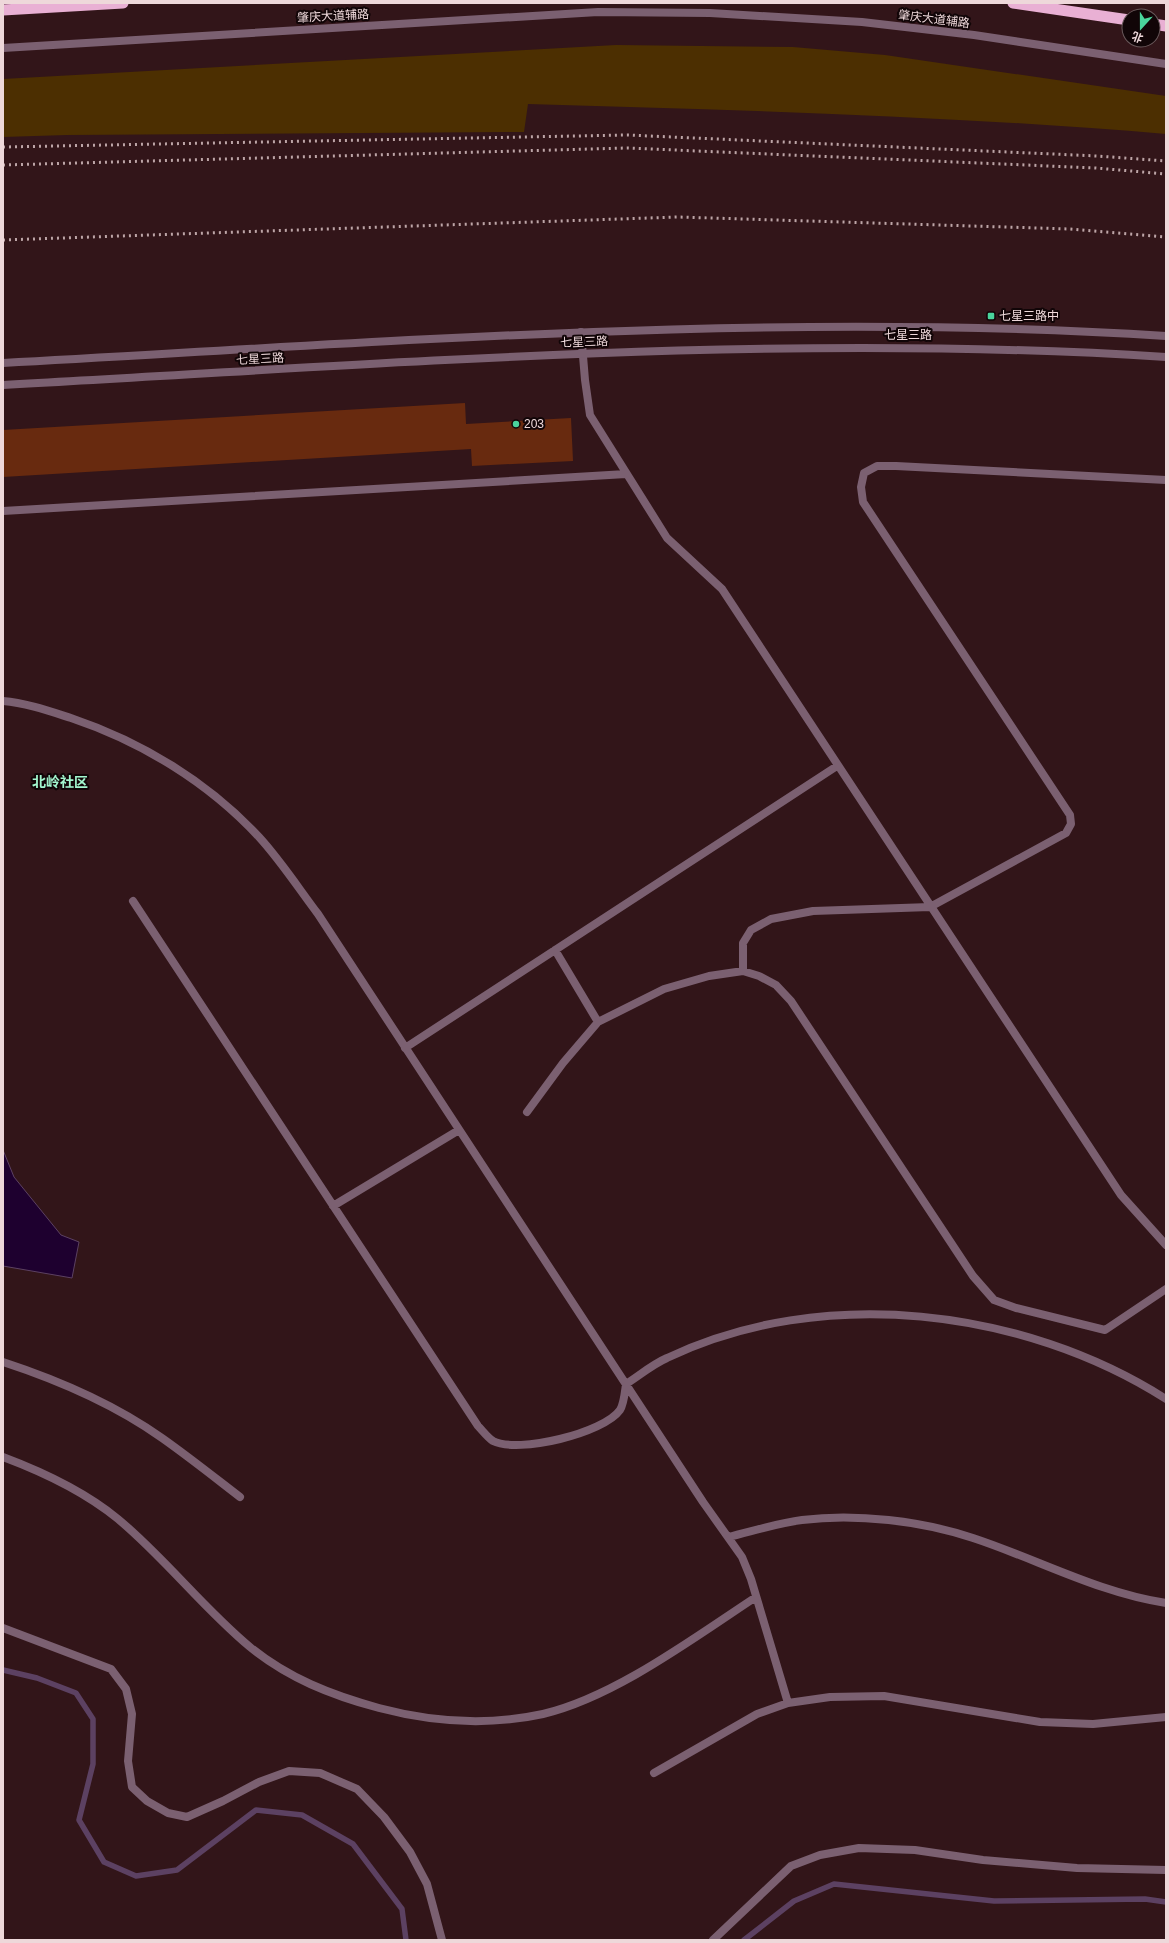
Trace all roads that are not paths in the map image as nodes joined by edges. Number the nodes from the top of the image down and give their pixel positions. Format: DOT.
graph roads {
  1 [pos="123,3"];
  2 [pos="1013,3"];
  3 [pos="3,10"];
  4 [pos="1121,19"];
  5 [pos="3,48"];
  6 [pos="1166,64"];
  7 [pos="581,332"];
  8 [pos="1166,336"];
  9 [pos="583,354"];
  10 [pos="1166,357"];
  11 [pos="3,363"];
  12 [pos="3,385"];
  13 [pos="626,474"];
  14 [pos="1166,480"];
  15 [pos="3,510"];
  16 [pos="3,701"];
  17 [pos="837,766"];
  18 [pos="133,901"];
  19 [pos="930,907"];
  20 [pos="555,950"];
  21 [pos="743,971"];
  22 [pos="598,1022"];
  23 [pos="405,1048"];
  24 [pos="527,1112"];
  25 [pos="458,1130"];
  26 [pos="333,1206"];
  27 [pos="1166,1245"];
  28 [pos="1166,1289"];
  29 [pos="3,1362"];
  30 [pos="626,1384"];
  31 [pos="1166,1399"];
  32 [pos="3,1457"];
  33 [pos="240,1496"];
  34 [pos="728,1537"];
  35 [pos="756,1597"];
  36 [pos="1166,1603"];
  37 [pos="3,1628"];
  38 [pos="788,1703"];
  39 [pos="1166,1717"];
  40 [pos="654,1773"];
  41 [pos="1166,1870"];
  42 [pos="442,1940"];
  43 [pos="713,1940"];
  1 -- 3 [label="highway"];
  2 -- 4 [label="highway"];
  5 -- 6 [label="street, 肇庆大道辅路"];
  7 -- 8 [label="street, 七星三路"];
  7 -- 9 [label="street"];
  7 -- 11 [label="street, 七星三路"];
  9 -- 10 [label="street, 七星三路"];
  9 -- 12 [label="street, 七星三路"];
  9 -- 13 [label="street"];
  13 -- 15 [label="street"];
  13 -- 17 [label="street"];
  14 -- 19 [label="street"];
  16 -- 23 [label="street"];
  17 -- 19 [label="street"];
  17 -- 20 [label="street"];
  18 -- 26 [label="street"];
  19 -- 21 [label="street"];
  19 -- 27 [label="street"];
  20 -- 22 [label="street"];
  20 -- 23 [label="street"];
  21 -- 22 [label="street"];
  21 -- 28 [label="street"];
  22 -- 24 [label="street"];
  23 -- 25 [label="street"];
  25 -- 26 [label="street"];
  25 -- 30 [label="street"];
  26 -- 30 [label="street"];
  29 -- 33 [label="street"];
  30 -- 31 [label="street"];
  30 -- 34 [label="street"];
  32 -- 35 [label="street"];
  34 -- 35 [label="street"];
  34 -- 36 [label="street"];
  35 -- 38 [label="street"];
  37 -- 42 [label="street"];
  38 -- 39 [label="street"];
  38 -- 40 [label="street"];
  41 -- 43 [label="street"];
}
